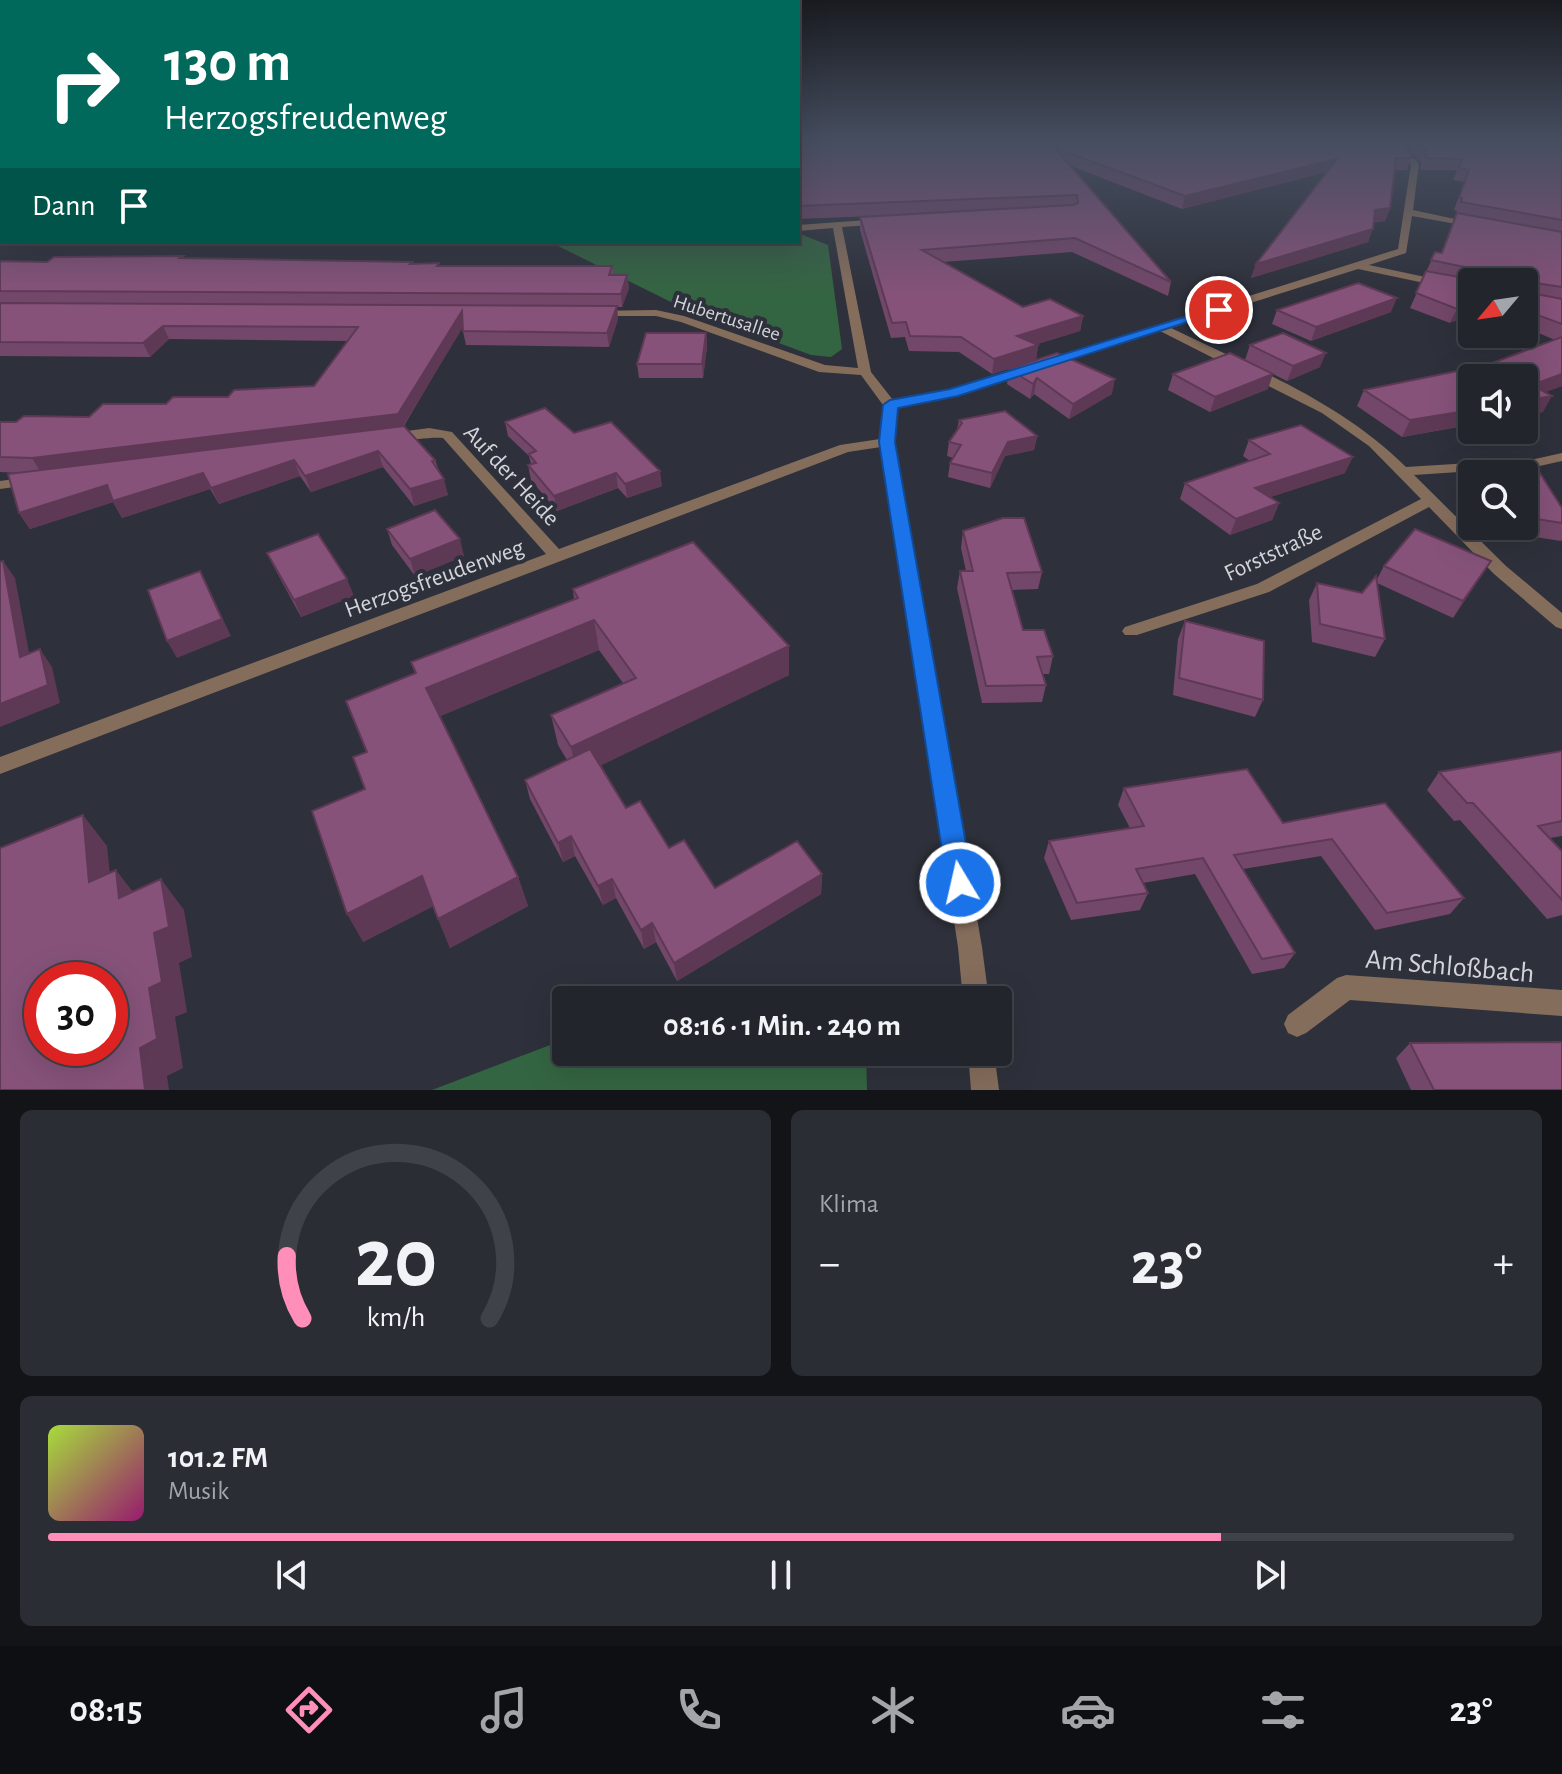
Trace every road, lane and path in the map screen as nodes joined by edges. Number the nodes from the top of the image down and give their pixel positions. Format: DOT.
graph roads {
  1 [pos="1411,193"];
  2 [pos="1408,212"];
  3 [pos="900,221"];
  4 [pos="837,225"];
  5 [pos="1485,226"];
  6 [pos="800,228"];
  7 [pos="1360,266"];
  8 [pos="1458,287"];
  9 [pos="580,313"];
  10 [pos="1162,328"];
  11 [pos="865,372"];
  12 [pos="890,405"];
  13 [pos="383,438"];
  14 [pos="887,442"];
  15 [pos="1562,457"];
  16 [pos="1403,471"];
  17 [pos="45,480"];
  18 [pos="0,485"];
  19 [pos="1428,501"];
  20 [pos="558,558"];
  21 [pos="1562,623"];
  22 [pos="1131,631"];
  23 [pos="0,766"];
  24 [pos="974,986"];
  25 [pos="1562,1003"];
  26 [pos="1297,1024"];
  27 [pos="982,1066"];
  28 [pos="985,1090"];
  1 -- 2 [label="street"];
  2 -- 5 [label="street"];
  2 -- 7 [label="street"];
  3 -- 4 [label="street"];
  4 -- 6 [label="street"];
  4 -- 11 [label="street"];
  7 -- 8 [label="street"];
  7 -- 10 [label="street"];
  9 -- 11 [label="street, Hubertusallee"];
  10 -- 12 [label="street"];
  10 -- 16 [label="street"];
  11 -- 12 [label="street"];
  12 -- 14 [label="street"];
  13 -- 20 [label="street, Auf der Heide"];
  14 -- 20 [label="street, Herzogsfreudenweg"];
  14 -- 24 [label="street"];
  15 -- 16 [label="street"];
  16 -- 19 [label="street"];
  17 -- 18 [label="street"];
  19 -- 21 [label="street"];
  19 -- 22 [label="street, Forststraße"];
  20 -- 23 [label="street, Herzogsfreudenweg"];
  25 -- 26 [label="street, Am Schloßbach"];
  27 -- 28 [label="street"];
}
